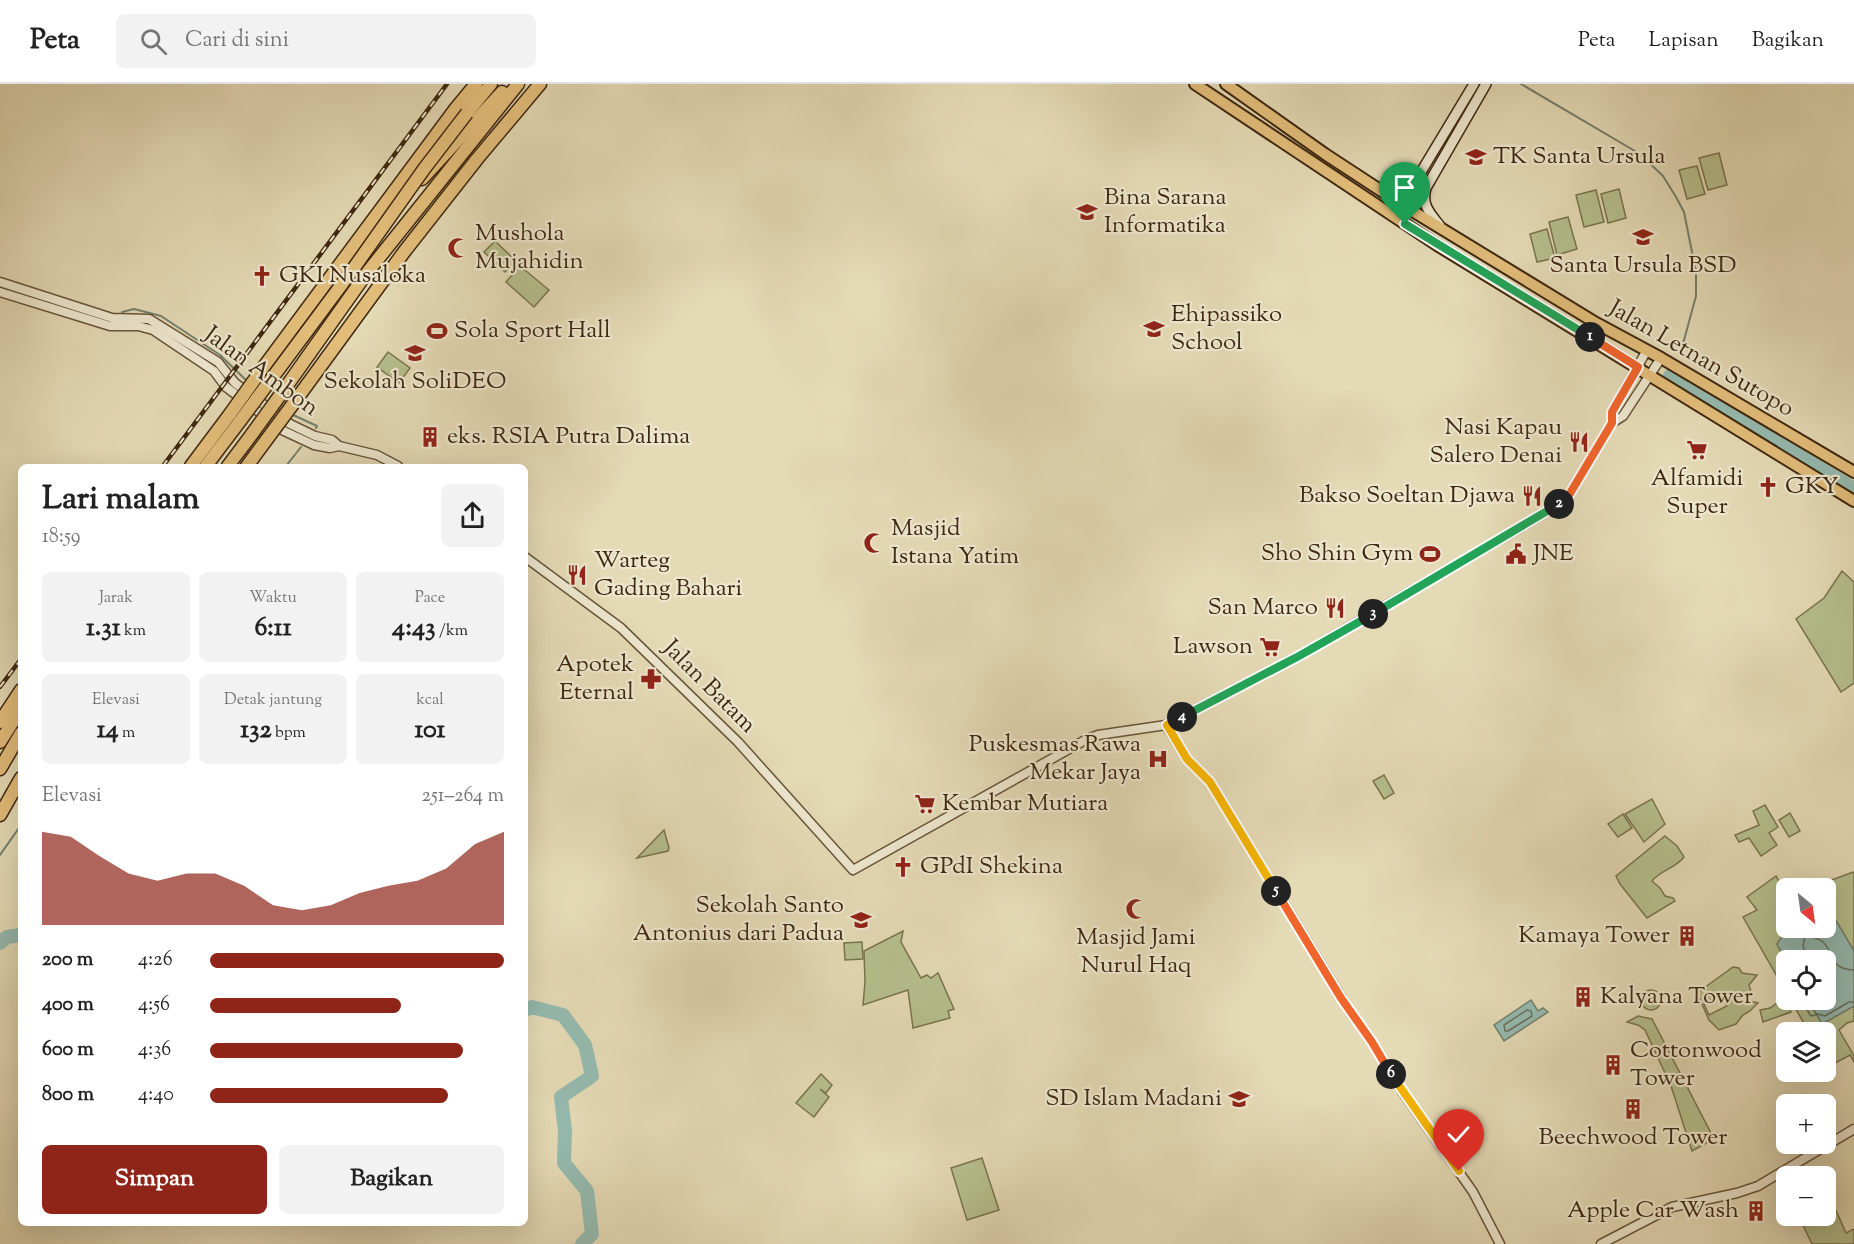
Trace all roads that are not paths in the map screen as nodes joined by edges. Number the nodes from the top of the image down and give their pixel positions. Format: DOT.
graph roads {
  1 [pos="476,84"];
  2 [pos="491,84"];
  3 [pos="510,84"];
  4 [pos="518,84"];
  5 [pos="540,84"];
  6 [pos="550,84"];
  7 [pos="1195,84"];
  8 [pos="1226,84"];
  9 [pos="1474,84"];
  10 [pos="1486,84"];
  11 [pos="477,159"];
  12 [pos="1384,192"];
  13 [pos="1444,230"];
  14 [pos="0,282"];
  15 [pos="0,292"];
  16 [pos="316,298"];
  17 [pos="1647,350"];
  18 [pos="1661,358"];
  19 [pos="1638,367"];
  20 [pos="1651,375"];
  21 [pos="235,417"];
  22 [pos="1612,423"];
  23 [pos="339,446"];
  24 [pos="192,464"];
  25 [pos="207,464"];
  26 [pos="230,464"];
  27 [pos="248,464"];
  28 [pos="394,464"];
  29 [pos="1854,472"];
  30 [pos="1854,501"];
  31 [pos="528,559"];
  32 [pos="18,695"];
  33 [pos="18,714"];
  34 [pos="0,722"];
  35 [pos="1167,725"];
  36 [pos="18,738"];
  37 [pos="0,741"];
  38 [pos="18,748"];
  39 [pos="0,771"];
  40 [pos="18,776"];
  41 [pos="18,783"];
  42 [pos="0,803"];
  43 [pos="0,815"];
  44 [pos="1854,1129"];
  45 [pos="1500,1244"];
  46 [pos="1601,1244"];
  1 -- 16 [label="highway"];
  2 -- 21 [label="highway, bridge"];
  3 -- 16 [label="highway"];
  4 -- 26 [label="highway, bridge"];
  5 -- 11 [label="highway"];
  6 -- 11 [label="highway"];
  7 -- 19 [label="main road, Jalan Letnan Sutopo"];
  8 -- 12 [label="main road, Jalan Letnan Sutopo"];
  9 -- 12 [label="main road"];
  10 -- 13 [label="main road"];
  11 -- 27 [label="highway, bridge"];
  12 -- 13 [label="main road, Jalan Letnan Sutopo"];
  13 -- 17 [label="main road, Jalan Letnan Sutopo"];
  14 -- 23 [label="street, Jalan Ambon"];
  15 -- 23 [label="street, Jalan Ambon"];
  16 -- 21 [label="highway, bridge"];
  17 -- 18 [label="main road, Jalan Letnan Sutopo"];
  17 -- 19 [label="street"];
  18 -- 20 [label="street"];
  18 -- 29 [label="main road, Jalan Letnan Sutopo"];
  19 -- 20 [label="main road, Jalan Letnan Sutopo"];
  19 -- 22 [label="street"];
  20 -- 22 [label="street"];
  20 -- 30 [label="main road, Jalan Letnan Sutopo"];
  21 -- 24 [label="highway"];
  21 -- 25 [label="highway"];
  22 -- 35 [label="street"];
  23 -- 28 [label="street"];
  31 -- 35 [label="street, Jalan Batam"];
  32 -- 34 [label="highway"];
  33 -- 37 [label="highway"];
  35 -- 45 [label="street"];
  36 -- 39 [label="highway"];
  38 -- 39 [label="highway"];
  40 -- 42 [label="highway"];
  41 -- 43 [label="highway"];
  44 -- 46 [label="street"];
}
